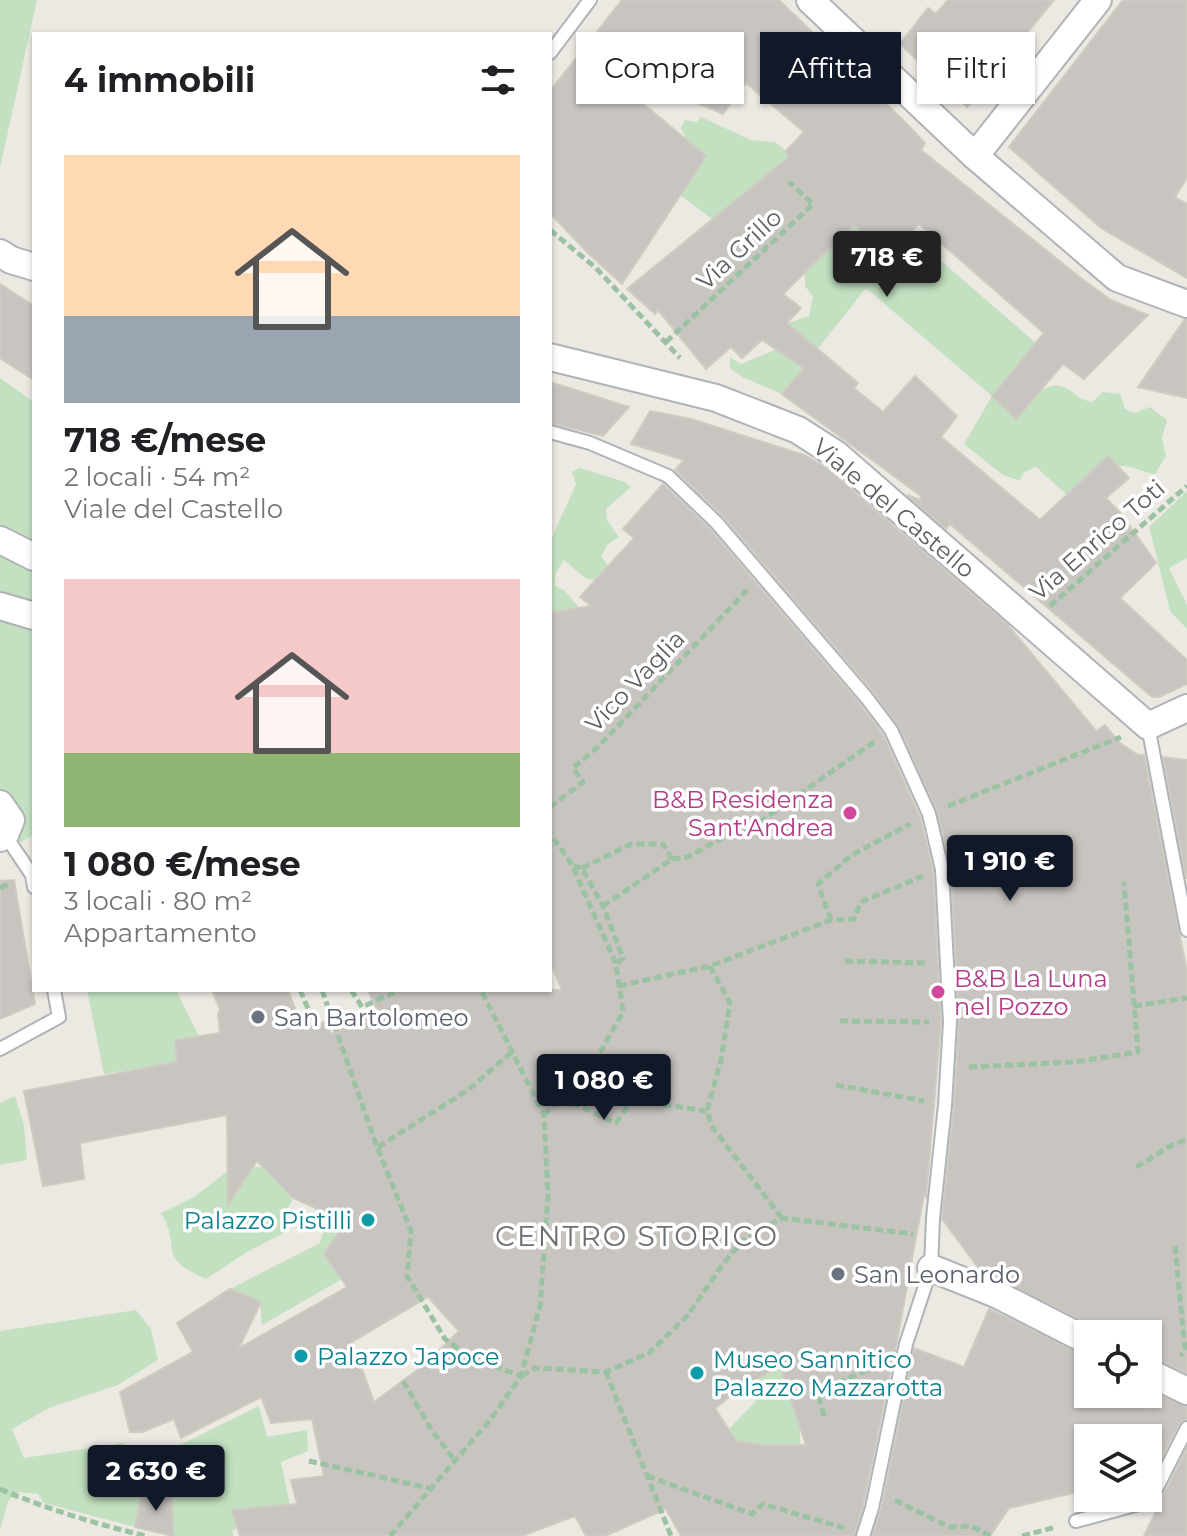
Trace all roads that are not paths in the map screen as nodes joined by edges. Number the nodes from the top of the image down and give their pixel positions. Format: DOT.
graph roads {
  1 [pos="590,0"];
  2 [pos="810,0"];
  3 [pos="1098,0"];
  4 [pos="552,50"];
  5 [pos="975,156"];
  6 [pos="15,260"];
  7 [pos="32,275"];
  8 [pos="1187,303"];
  9 [pos="552,357"];
  10 [pos="552,433"];
  11 [pos="0,540"];
  12 [pos="32,556"];
  13 [pos="0,606"];
  14 [pos="32,615"];
  15 [pos="1187,708"];
  16 [pos="1148,726"];
  17 [pos="0,804"];
  18 [pos="2,836"];
  19 [pos="32,875"];
  20 [pos="1182,876"];
  21 [pos="1187,930"];
  22 [pos="54,992"];
  23 [pos="0,1049"];
  24 [pos="931,1268"];
  25 [pos="1074,1334"];
  26 [pos="1187,1428"];
  27 [pos="1076,1521"];
  28 [pos="864,1535"];
  1 -- 4 [label="lane"];
  2 -- 5 [label="street"];
  3 -- 5 [label="street"];
  5 -- 8 [label="street"];
  6 -- 7 [label="lane"];
  9 -- 16 [label="street, Viale del Castello"];
  10 -- 24 [label="lane"];
  11 -- 12 [label="street"];
  13 -- 14 [label="street"];
  15 -- 16 [label="street"];
  16 -- 20 [label="lane"];
  17 -- 18 [label="street"];
  18 -- 19 [label="lane"];
  20 -- 21 [label="lane"];
  22 -- 23 [label="lane"];
  24 -- 25 [label="street"];
  24 -- 28 [label="lane"];
  26 -- 27 [label="lane"];
}
